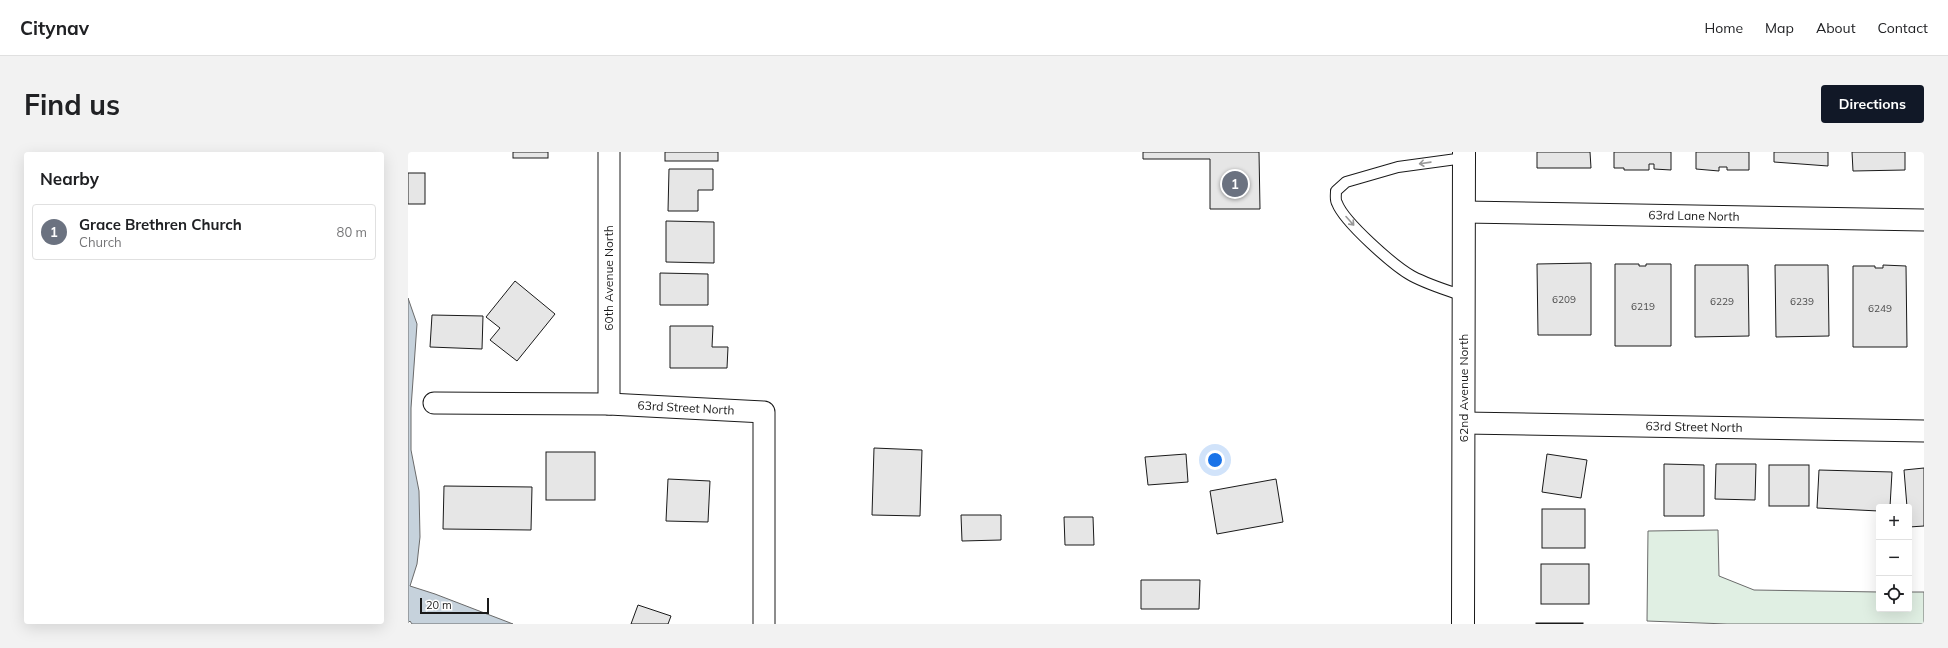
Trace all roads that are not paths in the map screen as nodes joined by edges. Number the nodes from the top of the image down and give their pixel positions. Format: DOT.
graph roads {
  1 [pos="609,152"];
  2 [pos="1464,155"];
  3 [pos="1464,212"];
  4 [pos="1924,220"];
  5 [pos="1464,296"];
  6 [pos="434,403"];
  7 [pos="609,404"];
  8 [pos="1464,422"];
  9 [pos="1924,431"];
  10 [pos="764,624"];
  11 [pos="1463,624"];
  1 -- 7 [label="street, 60th Avenue North"];
  2 -- 3 [label="street, 62nd Avenue North"];
  2 -- 5 [label="lane, one-way"];
  3 -- 4 [label="street, 63rd Lane North"];
  3 -- 5 [label="street, 62nd Avenue North"];
  5 -- 8 [label="street, 62nd Avenue North"];
  6 -- 7 [label="street, 63rd Street North"];
  7 -- 10 [label="street, 63rd Street North"];
  8 -- 9 [label="street, 63rd Street North"];
  8 -- 11 [label="street, 62nd Avenue North"];
}
